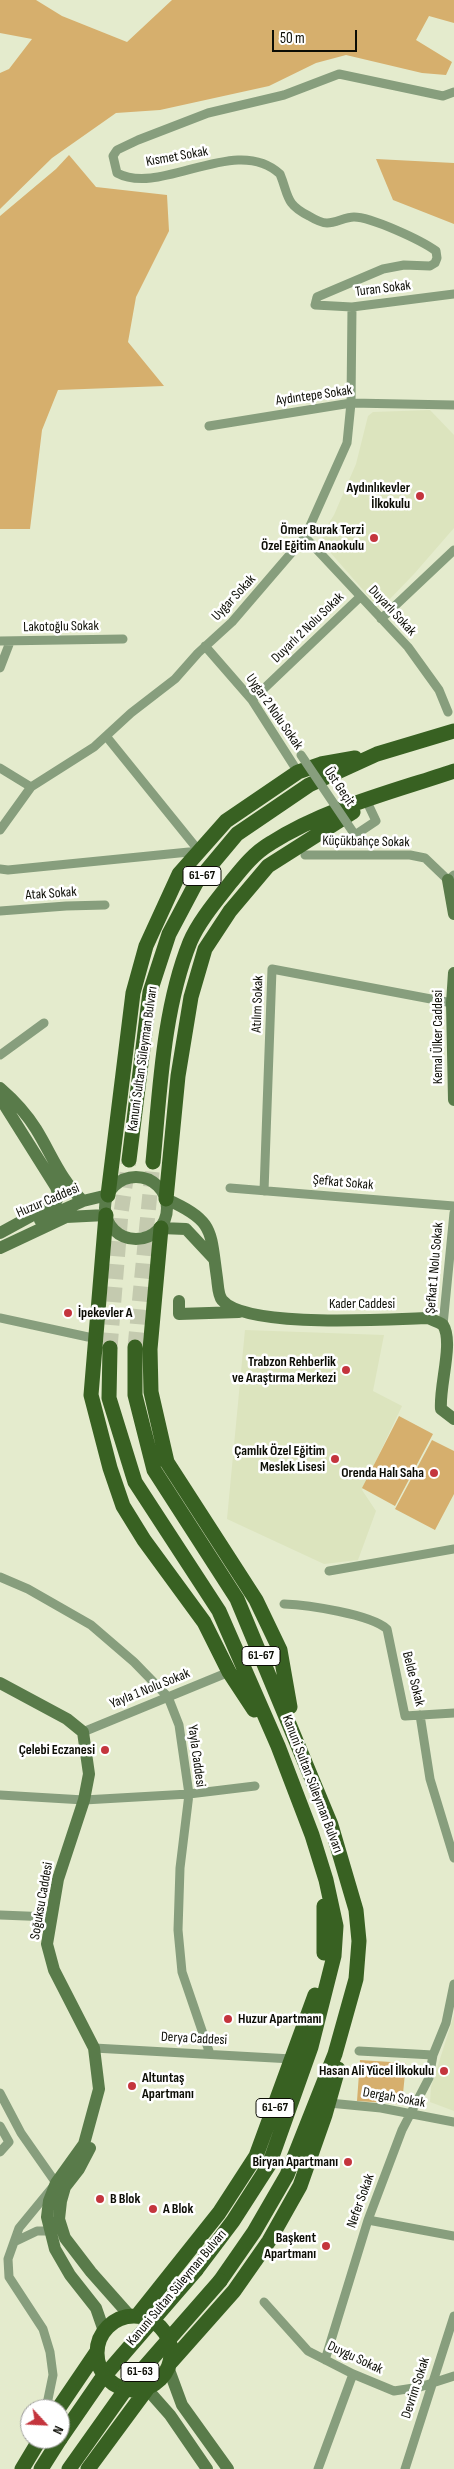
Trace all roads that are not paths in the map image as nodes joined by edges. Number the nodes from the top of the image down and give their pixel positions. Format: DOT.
graph roads {
  1 [pos="454,92"];
  2 [pos="454,294"];
  3 [pos="315,305"];
  4 [pos="352,307"];
  5 [pos="351,403"];
  6 [pos="454,405"];
  7 [pos="209,426"];
  8 [pos="305,537"];
  9 [pos="454,550"];
  10 [pos="360,597"];
  11 [pos="381,619"];
  12 [pos="123,639"];
  13 [pos="0,641"];
  14 [pos="10,642"];
  15 [pos="205,646"];
  16 [pos="0,668"];
  17 [pos="252,700"];
  18 [pos="448,712"];
  19 [pos="454,731"];
  20 [pos="106,736"];
  21 [pos="377,754"];
  22 [pos="295,766"];
  23 [pos="0,768"];
  24 [pos="454,771"];
  25 [pos="31,788"];
  26 [pos="390,792"];
  27 [pos="368,804"];
  28 [pos="0,830"];
  29 [pos="199,851"];
  30 [pos="306,855"];
  31 [pos="0,869"];
  32 [pos="451,877"];
  33 [pos="105,905"];
  34 [pos="0,912"];
  35 [pos="454,914"];
  36 [pos="454,973"];
  37 [pos="452,1003"];
  38 [pos="44,1023"];
  39 [pos="0,1055"];
  40 [pos="453,1059"];
  41 [pos="0,1088"];
  42 [pos="0,1098"];
  43 [pos="454,1100"];
  44 [pos="129,1160"];
  45 [pos="153,1162"];
  46 [pos="230,1188"];
  47 [pos="264,1191"];
  48 [pos="108,1195"];
  49 [pos="166,1199"];
  50 [pos="83,1201"];
  51 [pos="454,1206"];
  52 [pos="454,1213"];
  53 [pos="106,1215"];
  54 [pos="161,1228"];
  55 [pos="0,1233"];
  56 [pos="0,1238"];
  57 [pos="0,1248"];
  58 [pos="214,1259"];
  59 [pos="178,1301"];
  60 [pos="242,1312"];
  61 [pos="0,1318"];
  62 [pos="444,1325"];
  63 [pos="88,1337"];
  64 [pos="135,1347"];
  65 [pos="110,1348"];
  66 [pos="454,1419"];
  67 [pos="454,1549"];
  68 [pos="329,1571"];
  69 [pos="0,1577"];
  70 [pos="284,1604"];
  71 [pos="229,1672"];
  72 [pos="0,1683"];
  73 [pos="168,1697"];
  74 [pos="454,1713"];
  75 [pos="420,1716"];
  76 [pos="83,1732"];
  77 [pos="294,1734"];
  78 [pos="278,1746"];
  79 [pos="255,1786"];
  80 [pos="0,1794"];
  81 [pos="189,1794"];
  82 [pos="84,1800"];
  83 [pos="454,1858"];
  84 [pos="321,1864"];
  85 [pos="0,1915"];
  86 [pos="51,1917"];
  87 [pos="356,1979"];
  88 [pos="454,1984"];
  89 [pos="94,2048"];
  90 [pos="359,2051"];
  91 [pos="210,2054"];
  92 [pos="433,2055"];
  93 [pos="292,2059"];
  94 [pos="99,2089"];
  95 [pos="0,2093"];
  96 [pos="329,2103"];
  97 [pos="409,2115"];
  98 [pos="454,2122"];
  99 [pos="0,2126"];
  100 [pos="0,2152"];
  101 [pos="56,2183"];
  102 [pos="368,2220"];
  103 [pos="49,2232"];
  104 [pos="454,2236"];
  105 [pos="13,2243"];
  106 [pos="196,2270"];
  107 [pos="5,2276"];
  108 [pos="220,2281"];
  109 [pos="264,2302"];
  110 [pos="134,2316"];
  111 [pos="454,2316"];
  112 [pos="104,2330"];
  113 [pos="96,2353"];
  114 [pos="325,2360"];
  115 [pos="170,2365"];
  116 [pos="353,2374"];
  117 [pos="454,2376"];
  118 [pos="432,2384"];
  119 [pos="147,2389"];
  120 [pos="53,2399"];
  121 [pos="59,2399"];
  122 [pos="70,2424"];
  123 [pos="34,2449"];
  124 [pos="54,2449"];
  125 [pos="22,2469"];
  126 [pos="41,2469"];
  127 [pos="69,2469"];
  128 [pos="88,2469"];
  129 [pos="207,2469"];
  130 [pos="228,2469"];
  131 [pos="318,2469"];
  132 [pos="405,2469"];
  1 -- 3 [label="street, Kısmet Sokak"];
  2 -- 4 [label="street, Turan Sokak"];
  3 -- 4 [label="street, Turan Sokak"];
  4 -- 5 [label="street, Uygar Sokak"];
  5 -- 6 [label="street, Aydıntepe Sokak"];
  5 -- 7 [label="street, Aydıntepe Sokak"];
  5 -- 8 [label="street, Uygar Sokak"];
  8 -- 10 [label="street, Duyarlı Sokak"];
  8 -- 15 [label="street, Uygar Sokak"];
  9 -- 11 [label="street"];
  10 -- 11 [label="street, Duyarlı Sokak"];
  10 -- 17 [label="street, Duyarlı 2 Nolu Sokak"];
  11 -- 18 [label="street, Duyarlı Sokak"];
  12 -- 14 [label="street, Lakotoğlu Sokak"];
  13 -- 14 [label="street, Lakotoğlu Sokak"];
  14 -- 16 [label="street"];
  15 -- 17 [label="street, Uygar 2 Nolu Sokak"];
  15 -- 20 [label="street, Uygar Sokak"];
  17 -- 22 [label="street, Uygar 2 Nolu Sokak"];
  19 -- 21 [label="main road, Kanuni Sultan Süleyman Bulvarı / 61-67"];
  20 -- 25 [label="street, Uygar Sokak"];
  20 -- 29 [label="street"];
  21 -- 22 [label="main road, 61-67"];
  21 -- 44 [label="main road, Kanuni Sultan Süleyman Bulvarı / 61-67"];
  22 -- 27 [label="street, Üst Geçit, bridge"];
  22 -- 29 [label="main road, 61-67"];
  23 -- 25 [label="street"];
  24 -- 26 [label="main road, Kanuni Sultan Süleyman Bulvarı / 61-67"];
  25 -- 28 [label="street, Uygar Sokak"];
  26 -- 27 [label="main road, 61-67"];
  26 -- 45 [label="main road, Kanuni Sultan Süleyman Bulvarı / 61-67"];
  27 -- 49 [label="main road, 61-67"];
  29 -- 31 [label="street"];
  29 -- 48 [label="main road, 61-67"];
  30 -- 32 [label="street, Küçükbahçe Sokak"];
  32 -- 35 [label="street"];
  33 -- 34 [label="street, Atak Sokak"];
  36 -- 37 [label="street, Kemal Ülker Caddesi"];
  37 -- 40 [label="street, Kemal Ülker Caddesi"];
  37 -- 47 [label="street, Atılım Sokak"];
  38 -- 39 [label="street"];
  40 -- 43 [label="street, Kemal Ülker Caddesi"];
  41 -- 50 [label="street"];
  42 -- 55 [label="street"];
  46 -- 47 [label="street, Şefkat Sokak"];
  47 -- 51 [label="street, Şefkat Sokak"];
  48 -- 49 [label="street"];
  48 -- 50 [label="street, Huzur Caddesi"];
  48 -- 53 [label="street, 61-67"];
  49 -- 54 [label="street, 61-67"];
  49 -- 58 [label="street, Kader Caddesi"];
  50 -- 56 [label="street, Huzur Caddesi"];
  52 -- 62 [label="street, Şefkat 1 Nolu Sokak"];
  53 -- 54 [label="street"];
  53 -- 57 [label="street, Huzur Caddesi"];
  53 -- 71 [label="main road, 61-67"];
  54 -- 58 [label="street"];
  54 -- 77 [label="main road, 61-67"];
  58 -- 60 [label="street, Kader Caddesi"];
  59 -- 60 [label="street"];
  60 -- 62 [label="street, Kader Caddesi"];
  61 -- 63 [label="street"];
  62 -- 66 [label="street"];
  64 -- 77 [label="main road, Kanuni Sultan Süleyman Bulvarı / 61-67"];
  65 -- 78 [label="main road, Kanuni Sultan Süleyman Bulvarı / 61-67"];
  67 -- 68 [label="street"];
  69 -- 73 [label="street, Yayla Caddesi"];
  70 -- 75 [label="street, Belde Sokak"];
  71 -- 73 [label="street, Yayla 1 Nolu Sokak"];
  71 -- 78 [label="main road, 61-67"];
  72 -- 76 [label="street"];
  73 -- 76 [label="street, Yayla 1 Nolu Sokak"];
  73 -- 81 [label="street, Yayla Caddesi"];
  74 -- 75 [label="street"];
  75 -- 83 [label="street, Belde Sokak"];
  76 -- 82 [label="street, Soğuksu Caddesi"];
  77 -- 87 [label="main road, Kanuni Sultan Süleyman Bulvarı / 61-67"];
  78 -- 84 [label="main road, Kanuni Sultan Süleyman Bulvarı / 61-67"];
  79 -- 81 [label="street"];
  80 -- 82 [label="street"];
  81 -- 82 [label="street"];
  81 -- 91 [label="street, Yayla Caddesi"];
  82 -- 86 [label="street, Soğuksu Caddesi"];
  84 -- 93 [label="main road, 61-67"];
  84 -- 106 [label="main road, Kanuni Sultan Süleyman Bulvarı / 61-67"];
  85 -- 86 [label="street"];
  86 -- 89 [label="street, Soğuksu Caddesi"];
  87 -- 96 [label="main road, 61-67"];
  87 -- 108 [label="main road, Kanuni Sultan Süleyman Bulvarı / 61-67"];
  88 -- 92 [label="street"];
  89 -- 91 [label="street, Derya Caddesi"];
  89 -- 94 [label="street, Soğuksu Caddesi"];
  90 -- 92 [label="street"];
  91 -- 93 [label="street, Derya Caddesi"];
  92 -- 97 [label="street, Nefer Sokak"];
  93 -- 110 [label="main road, 61-67"];
  94 -- 101 [label="street, Soğuksu Caddesi"];
  94 -- 110 [label="street"];
  95 -- 101 [label="street"];
  96 -- 97 [label="street, Dergah Sokak"];
  96 -- 115 [label="main road, 61-67"];
  97 -- 98 [label="street, Dergah Sokak"];
  97 -- 102 [label="street, Nefer Sokak"];
  99 -- 100 [label="street"];
  101 -- 103 [label="street, Soğuksu Caddesi"];
  101 -- 105 [label="street"];
  102 -- 104 [label="street"];
  102 -- 114 [label="street, Nefer Sokak"];
  103 -- 105 [label="street"];
  103 -- 112 [label="street"];
  105 -- 107 [label="street"];
  106 -- 122 [label="main road, Kanuni Sultan Süleyman Bulvarı / 61-63, bridge"];
  107 -- 120 [label="street"];
  108 -- 127 [label="main road, Kanuni Sultan Süleyman Bulvarı / 61-63, bridge"];
  109 -- 114 [label="street, Duygu Sokak"];
  110 -- 112 [label="main road"];
  110 -- 115 [label="main road"];
  111 -- 118 [label="street, Devrim Sokak"];
  112 -- 113 [label="main road"];
  113 -- 119 [label="main road"];
  113 -- 121 [label="main road"];
  114 -- 116 [label="street, Duygu Sokak"];
  115 -- 119 [label="main road, 61-63"];
  115 -- 130 [label="street"];
  116 -- 118 [label="street, Duygu Sokak"];
  116 -- 131 [label="street"];
  117 -- 118 [label="street, Duygu Sokak"];
  118 -- 132 [label="street, Devrim Sokak"];
  119 -- 128 [label="main road, 61-63"];
  119 -- 129 [label="street"];
  123 -- 125 [label="main road"];
  124 -- 126 [label="main road, Kanuni Sultan Süleyman Bulvarı / 61-63"];
}
